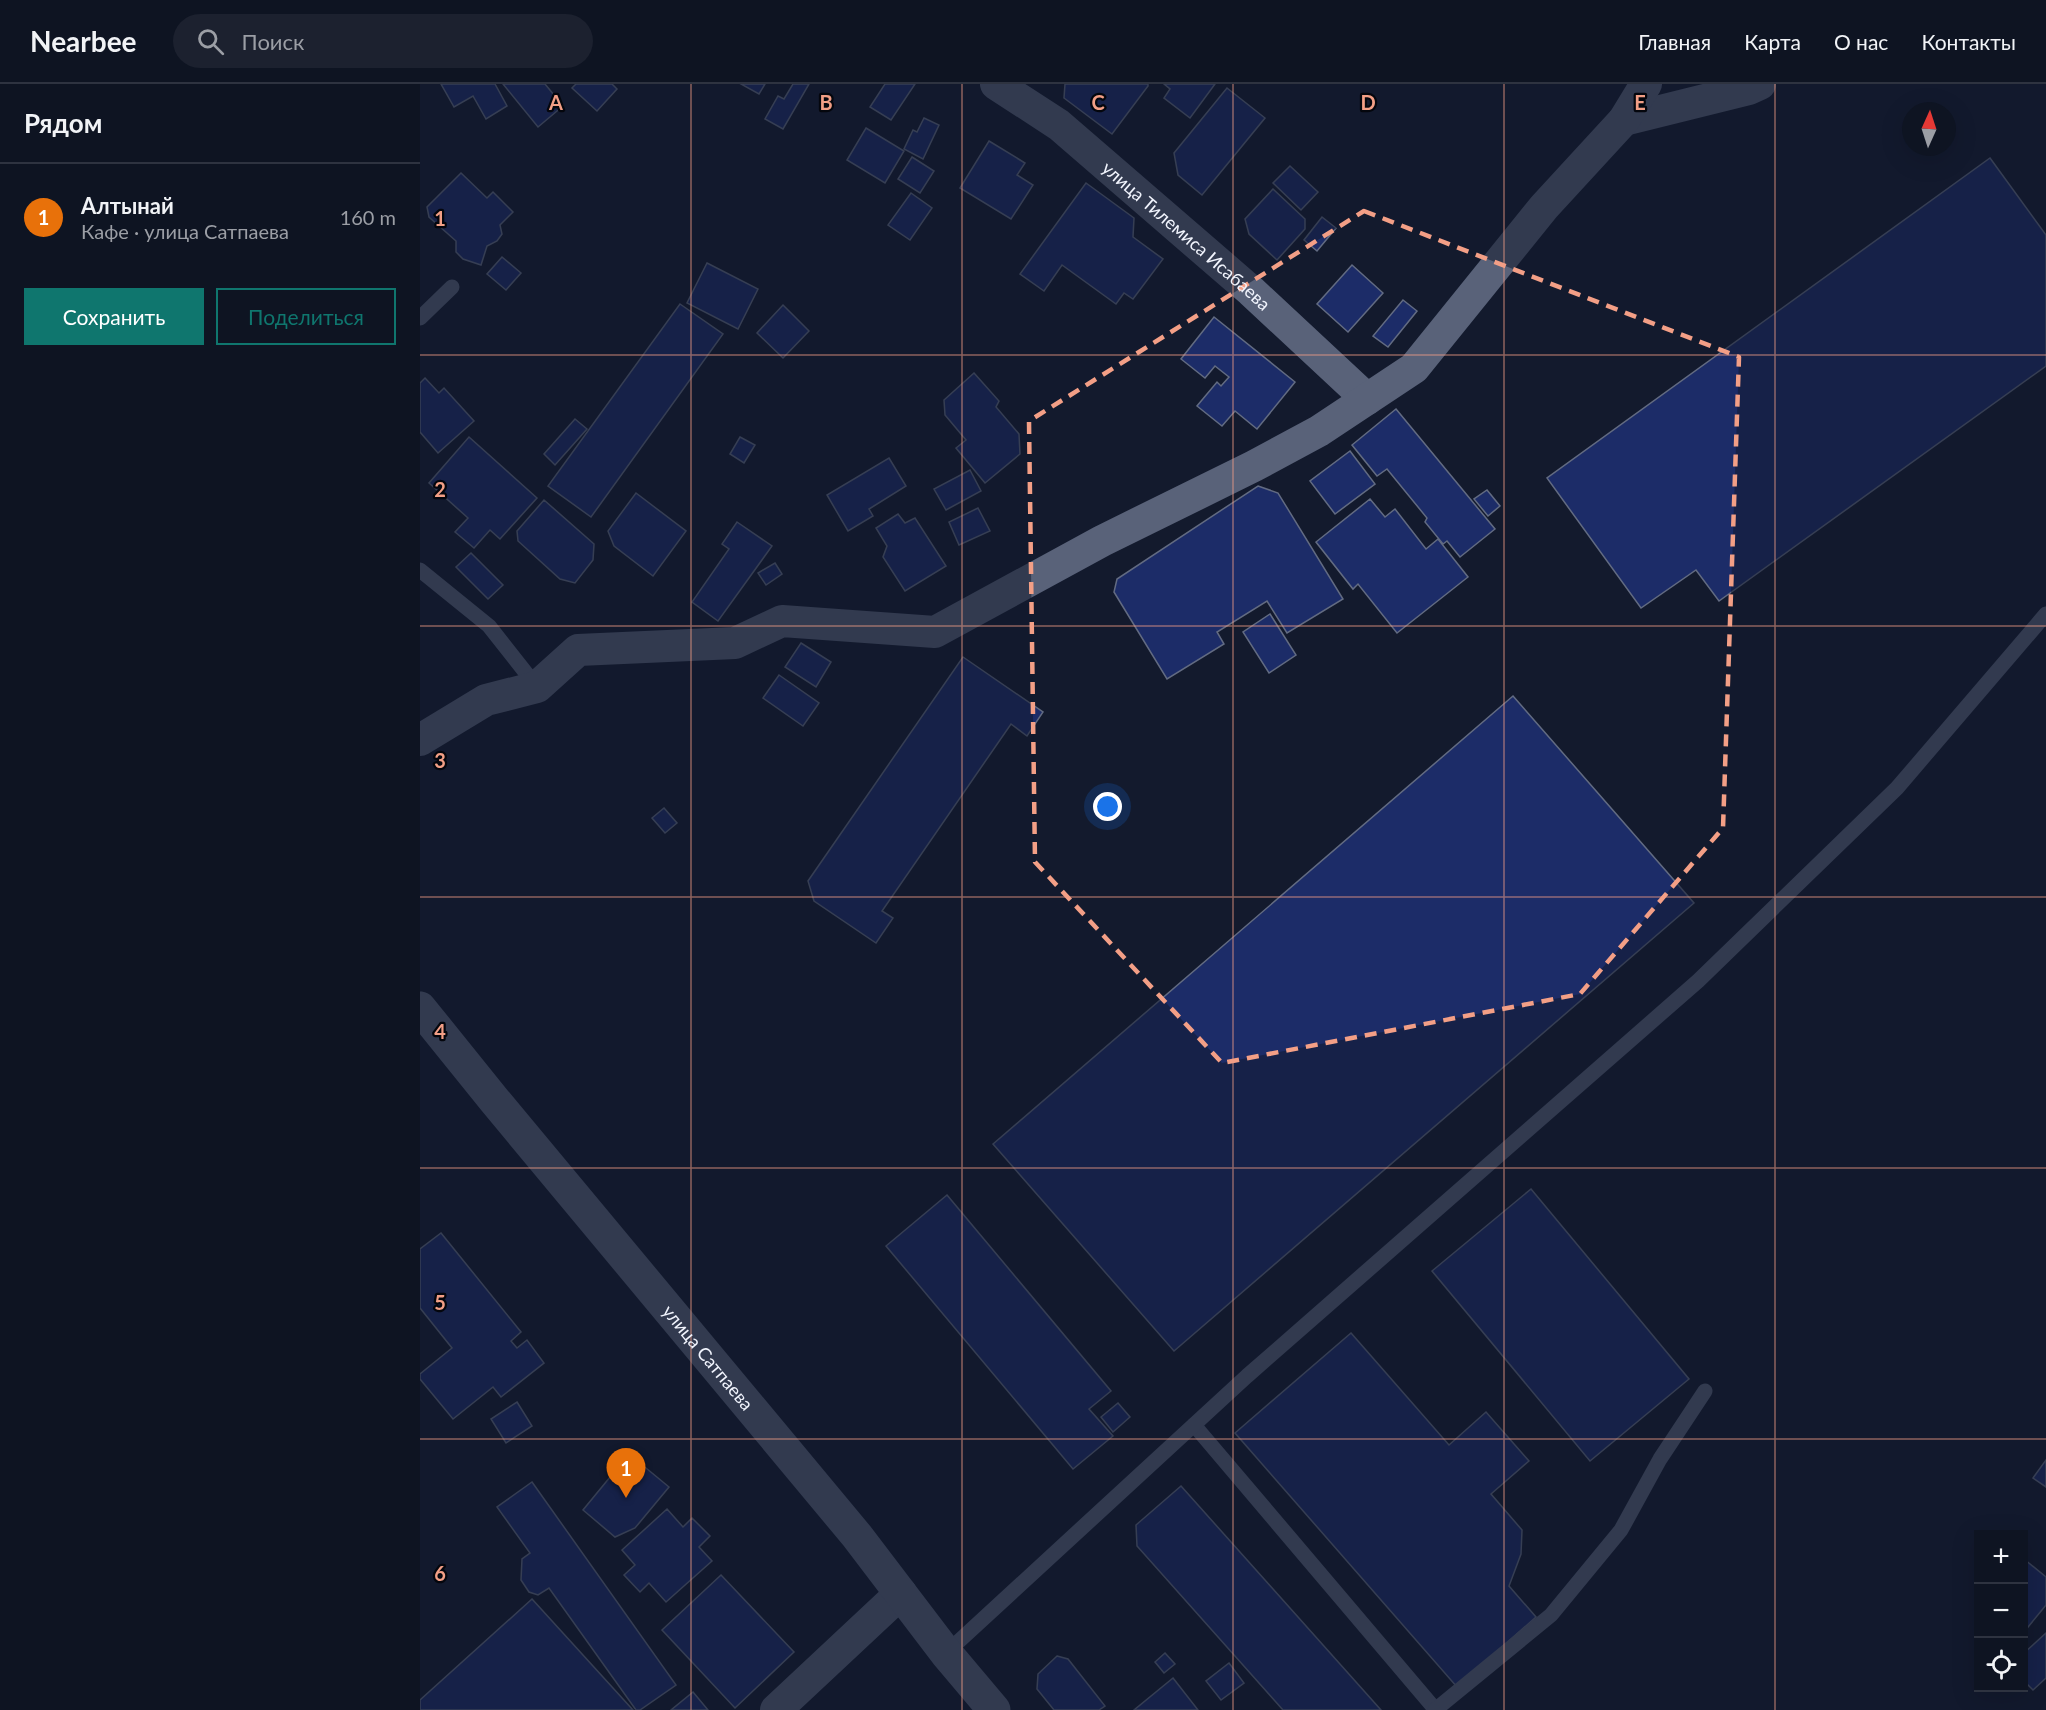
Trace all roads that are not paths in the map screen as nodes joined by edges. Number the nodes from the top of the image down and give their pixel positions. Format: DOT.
graph roads {
  1 [pos="996,84"];
  2 [pos="1646,84"];
  3 [pos="1760,84"];
  4 [pos="1624,120"];
  5 [pos="453,287"];
  6 [pos="420,318"];
  7 [pos="1367,399"];
  8 [pos="420,570"];
  9 [pos="2046,614"];
  10 [pos="537,687"];
  11 [pos="420,740"];
  12 [pos="420,1008"];
  13 [pos="1705,1391"];
  14 [pos="1194,1425"];
  15 [pos="901,1593"];
  16 [pos="946,1653"];
  17 [pos="1435,1709"];
  18 [pos="776,1710"];
  19 [pos="994,1710"];
  1 -- 7 [label="street, улица Тилемиса Исабаева"];
  2 -- 4 [label="street"];
  3 -- 4 [label="street"];
  4 -- 7 [label="street"];
  5 -- 6 [label="lane"];
  7 -- 10 [label="street"];
  8 -- 10 [label="lane"];
  9 -- 14 [label="lane"];
  10 -- 11 [label="street"];
  12 -- 15 [label="street, улица Сатпаева"];
  13 -- 17 [label="lane"];
  14 -- 16 [label="lane"];
  14 -- 17 [label="lane"];
  15 -- 16 [label="street, улица Сатпаева"];
  15 -- 18 [label="street"];
  16 -- 19 [label="street, улица Сатпаева"];
}
